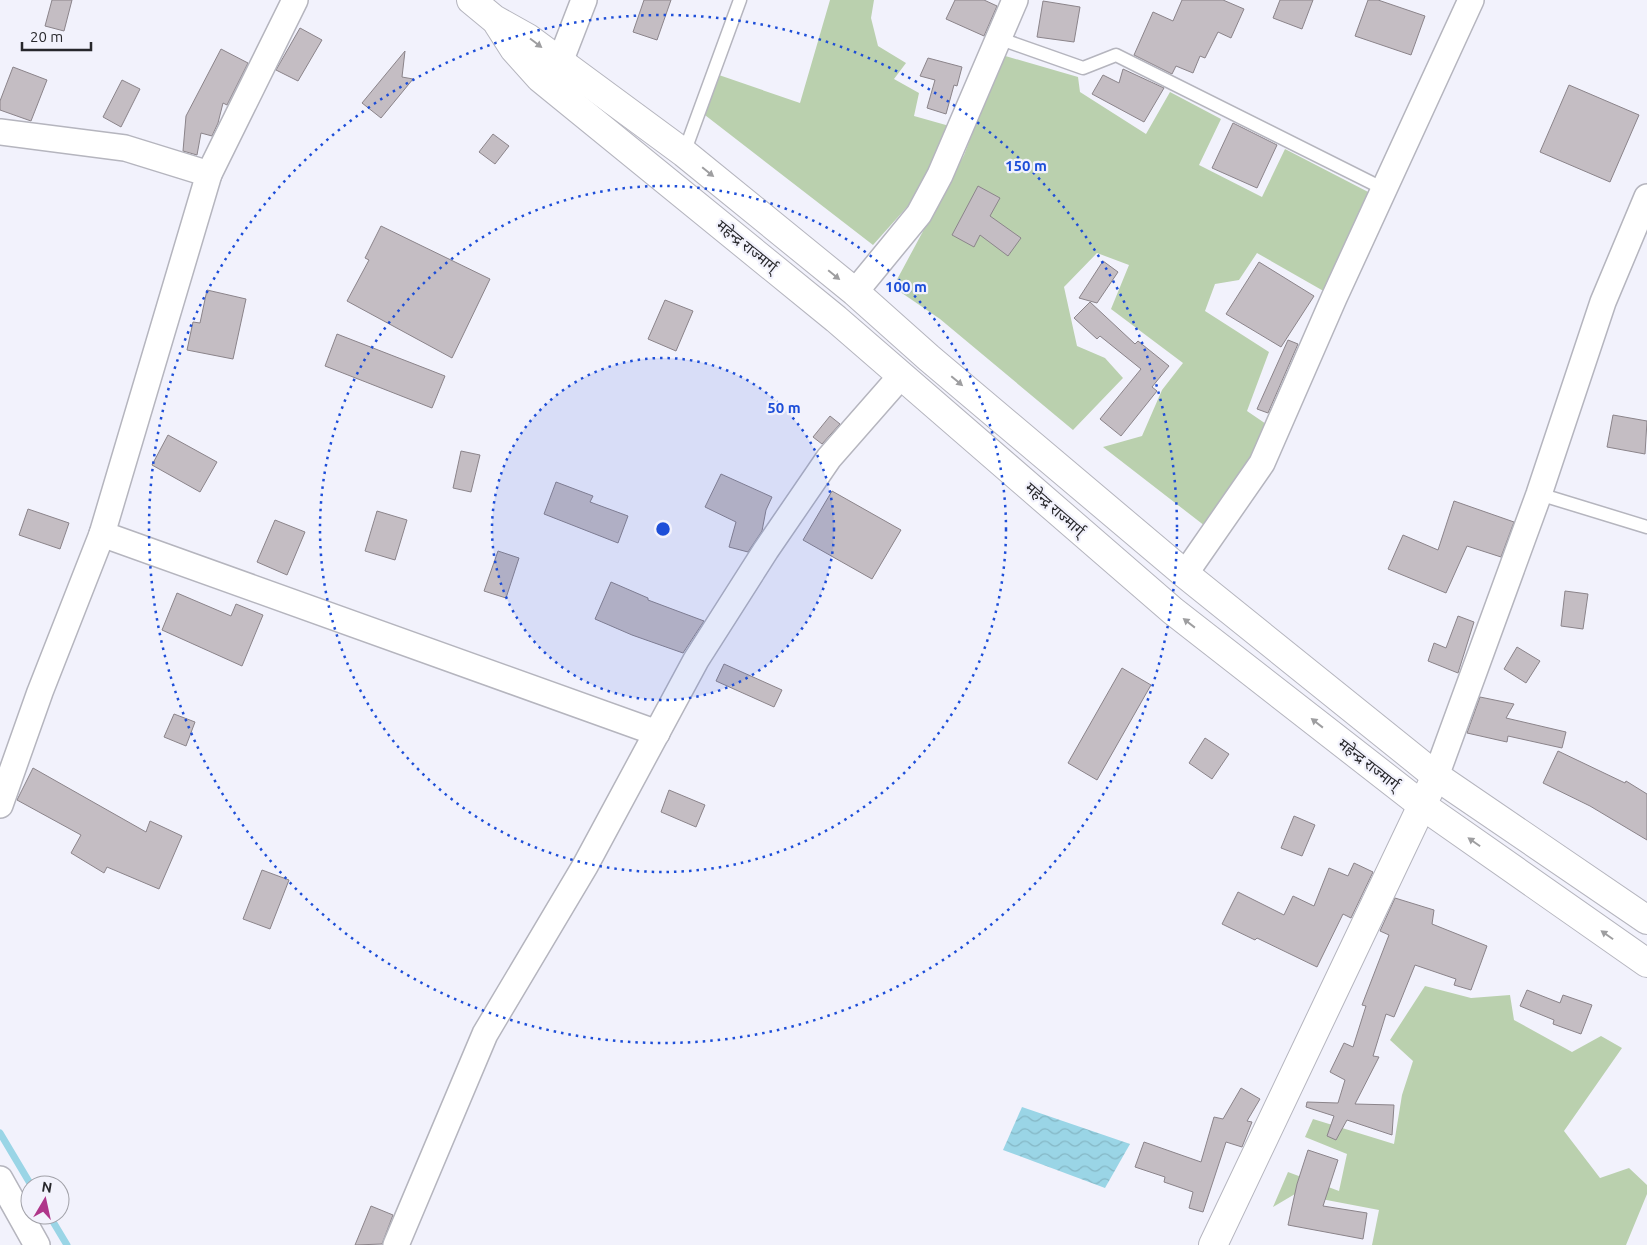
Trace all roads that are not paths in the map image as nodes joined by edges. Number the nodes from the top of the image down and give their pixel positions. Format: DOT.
graph roads {
  1 [pos="295,0"];
  2 [pos="472,0"];
  3 [pos="584,0"];
  4 [pos="740,0"];
  5 [pos="1015,0"];
  6 [pos="1471,0"];
  7 [pos="494,18"];
  8 [pos="998,38"];
  9 [pos="560,62"];
  10 [pos="0,132"];
  11 [pos="684,153"];
  12 [pos="210,174"];
  13 [pos="1384,189"];
  14 [pos="1647,197"];
  15 [pos="855,292"];
  16 [pos="900,377"];
  17 [pos="1539,494"];
  18 [pos="1647,527"];
  19 [pos="102,534"];
  20 [pos="1185,574"];
  21 [pos="657,733"];
  22 [pos="1436,776"];
  23 [pos="0,805"];
  24 [pos="1423,806"];
  25 [pos="1647,920"];
  26 [pos="1647,963"];
  27 [pos="0,1179"];
  28 [pos="37,1245"];
  29 [pos="396,1245"];
  30 [pos="1213,1245"];
  1 -- 12 [label="street"];
  2 -- 7 [label="main road, महेन्द्र राज्मार्ग्"];
  3 -- 9 [label="street"];
  4 -- 11 [label="lane"];
  5 -- 8 [label="street"];
  6 -- 13 [label="street"];
  7 -- 9 [label="main road, महेन्द्र राज्मार्ग्, one-way"];
  7 -- 16 [label="main road, महेन्द्र राज्मार्ग्"];
  8 -- 13 [label="lane"];
  8 -- 15 [label="street"];
  9 -- 11 [label="main road, महेन्द्र राज्मार्ग्"];
  10 -- 12 [label="street"];
  11 -- 15 [label="main road, महेन्द्र राज्मार्ग्, one-way"];
  12 -- 19 [label="street"];
  13 -- 20 [label="street"];
  14 -- 17 [label="street"];
  15 -- 20 [label="main road, महेन्द्र राज्मार्ग्, one-way"];
  16 -- 21 [label="street"];
  24 -- 16 [label="main road, महेन्द्र राज्मार्ग्, one-way"];
  17 -- 18 [label="lane"];
  17 -- 22 [label="street"];
  19 -- 21 [label="street"];
  19 -- 23 [label="street"];
  20 -- 22 [label="main road, महेन्द्र राज्मार्ग्"];
  21 -- 29 [label="street"];
  22 -- 24 [label="main road"];
  22 -- 25 [label="main road, महेन्द्र राज्मार्ग्"];
  26 -- 24 [label="main road, महेन्द्र राज्मार्ग्, one-way"];
  24 -- 30 [label="main road"];
  27 -- 28 [label="street"];
}
